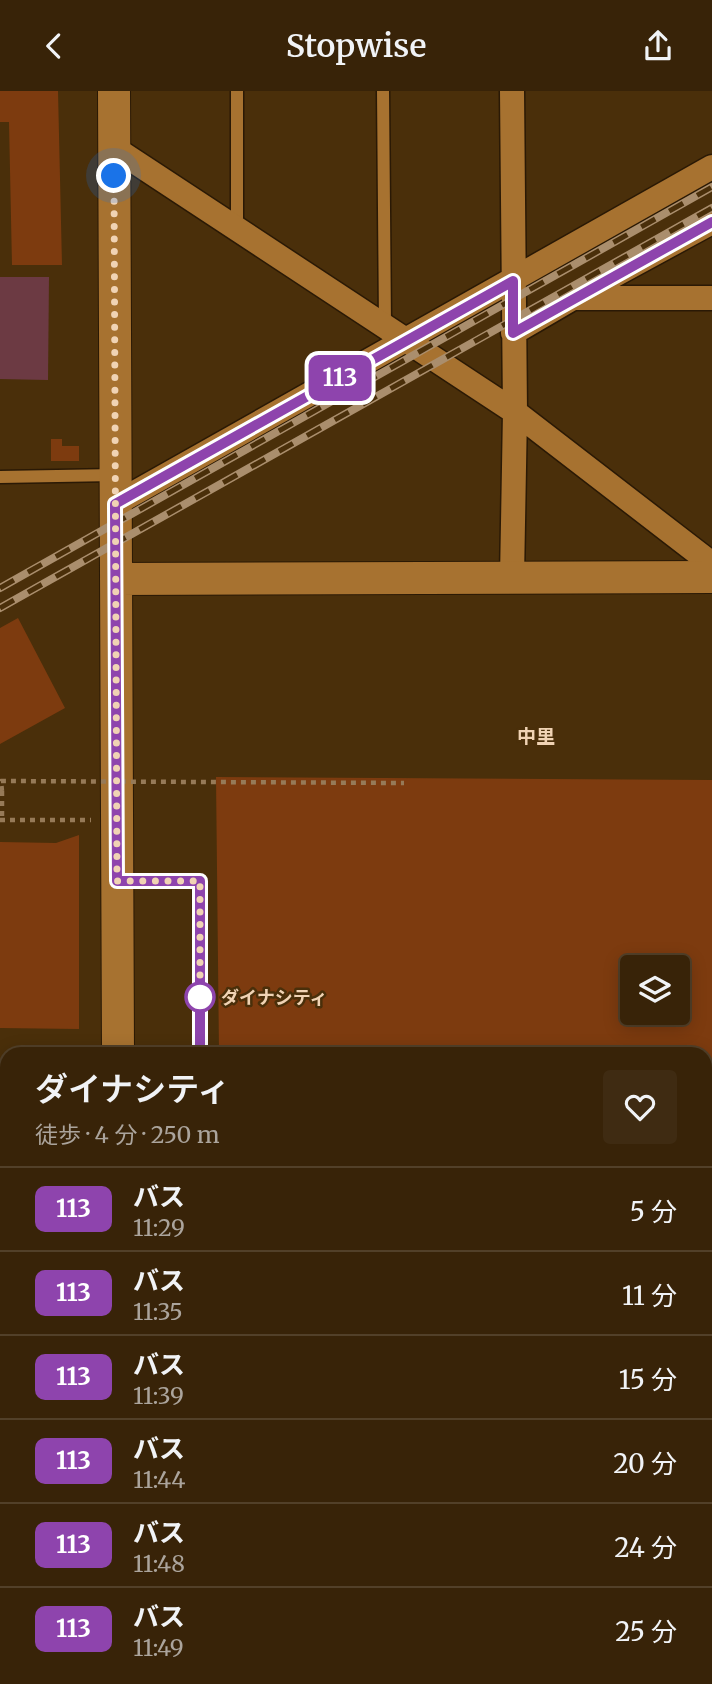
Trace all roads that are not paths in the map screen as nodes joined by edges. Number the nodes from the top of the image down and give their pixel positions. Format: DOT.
graph roads {
  1 [pos="114,91"];
  2 [pos="237,91"];
  3 [pos="383,91"];
  4 [pos="512,91"];
  5 [pos="114,148"];
  6 [pos="712,167"];
  7 [pos="712,222"];
  8 [pos="237,229"];
  9 [pos="513,281"];
  10 [pos="712,297"];
  11 [pos="573,298"];
  12 [pos="385,326"];
  13 [pos="513,333"];
  14 [pos="407,341"];
  15 [pos="514,412"];
  16 [pos="0,477"];
  17 [pos="115,490"];
  18 [pos="712,564"];
  19 [pos="712,577"];
  20 [pos="512,578"];
  21 [pos="116,579"];
  22 [pos="117,881"];
  23 [pos="118,1047"];
  24 [pos="200,1047"];
  1 -- 5 [label="street"];
  2 -- 8 [label="lane"];
  3 -- 12 [label="lane"];
  4 -- 9 [label="street"];
  5 -- 8 [label="street"];
  5 -- 17 [label="street"];
  6 -- 9 [label="street"];
  7 -- 11 [label="street"];
  8 -- 12 [label="street"];
  9 -- 13 [label="street"];
  9 -- 14 [label="street"];
  10 -- 11 [label="street"];
  11 -- 13 [label="street"];
  12 -- 14 [label="street"];
  13 -- 15 [label="street"];
  14 -- 15 [label="street"];
  14 -- 17 [label="street"];
  15 -- 18 [label="street"];
  15 -- 20 [label="street"];
  16 -- 17 [label="lane"];
  17 -- 21 [label="street"];
  19 -- 20 [label="street"];
  20 -- 21 [label="street"];
  21 -- 22 [label="street"];
  22 -- 23 [label="street"];
  22 -- 24 [label="lane"];
}
